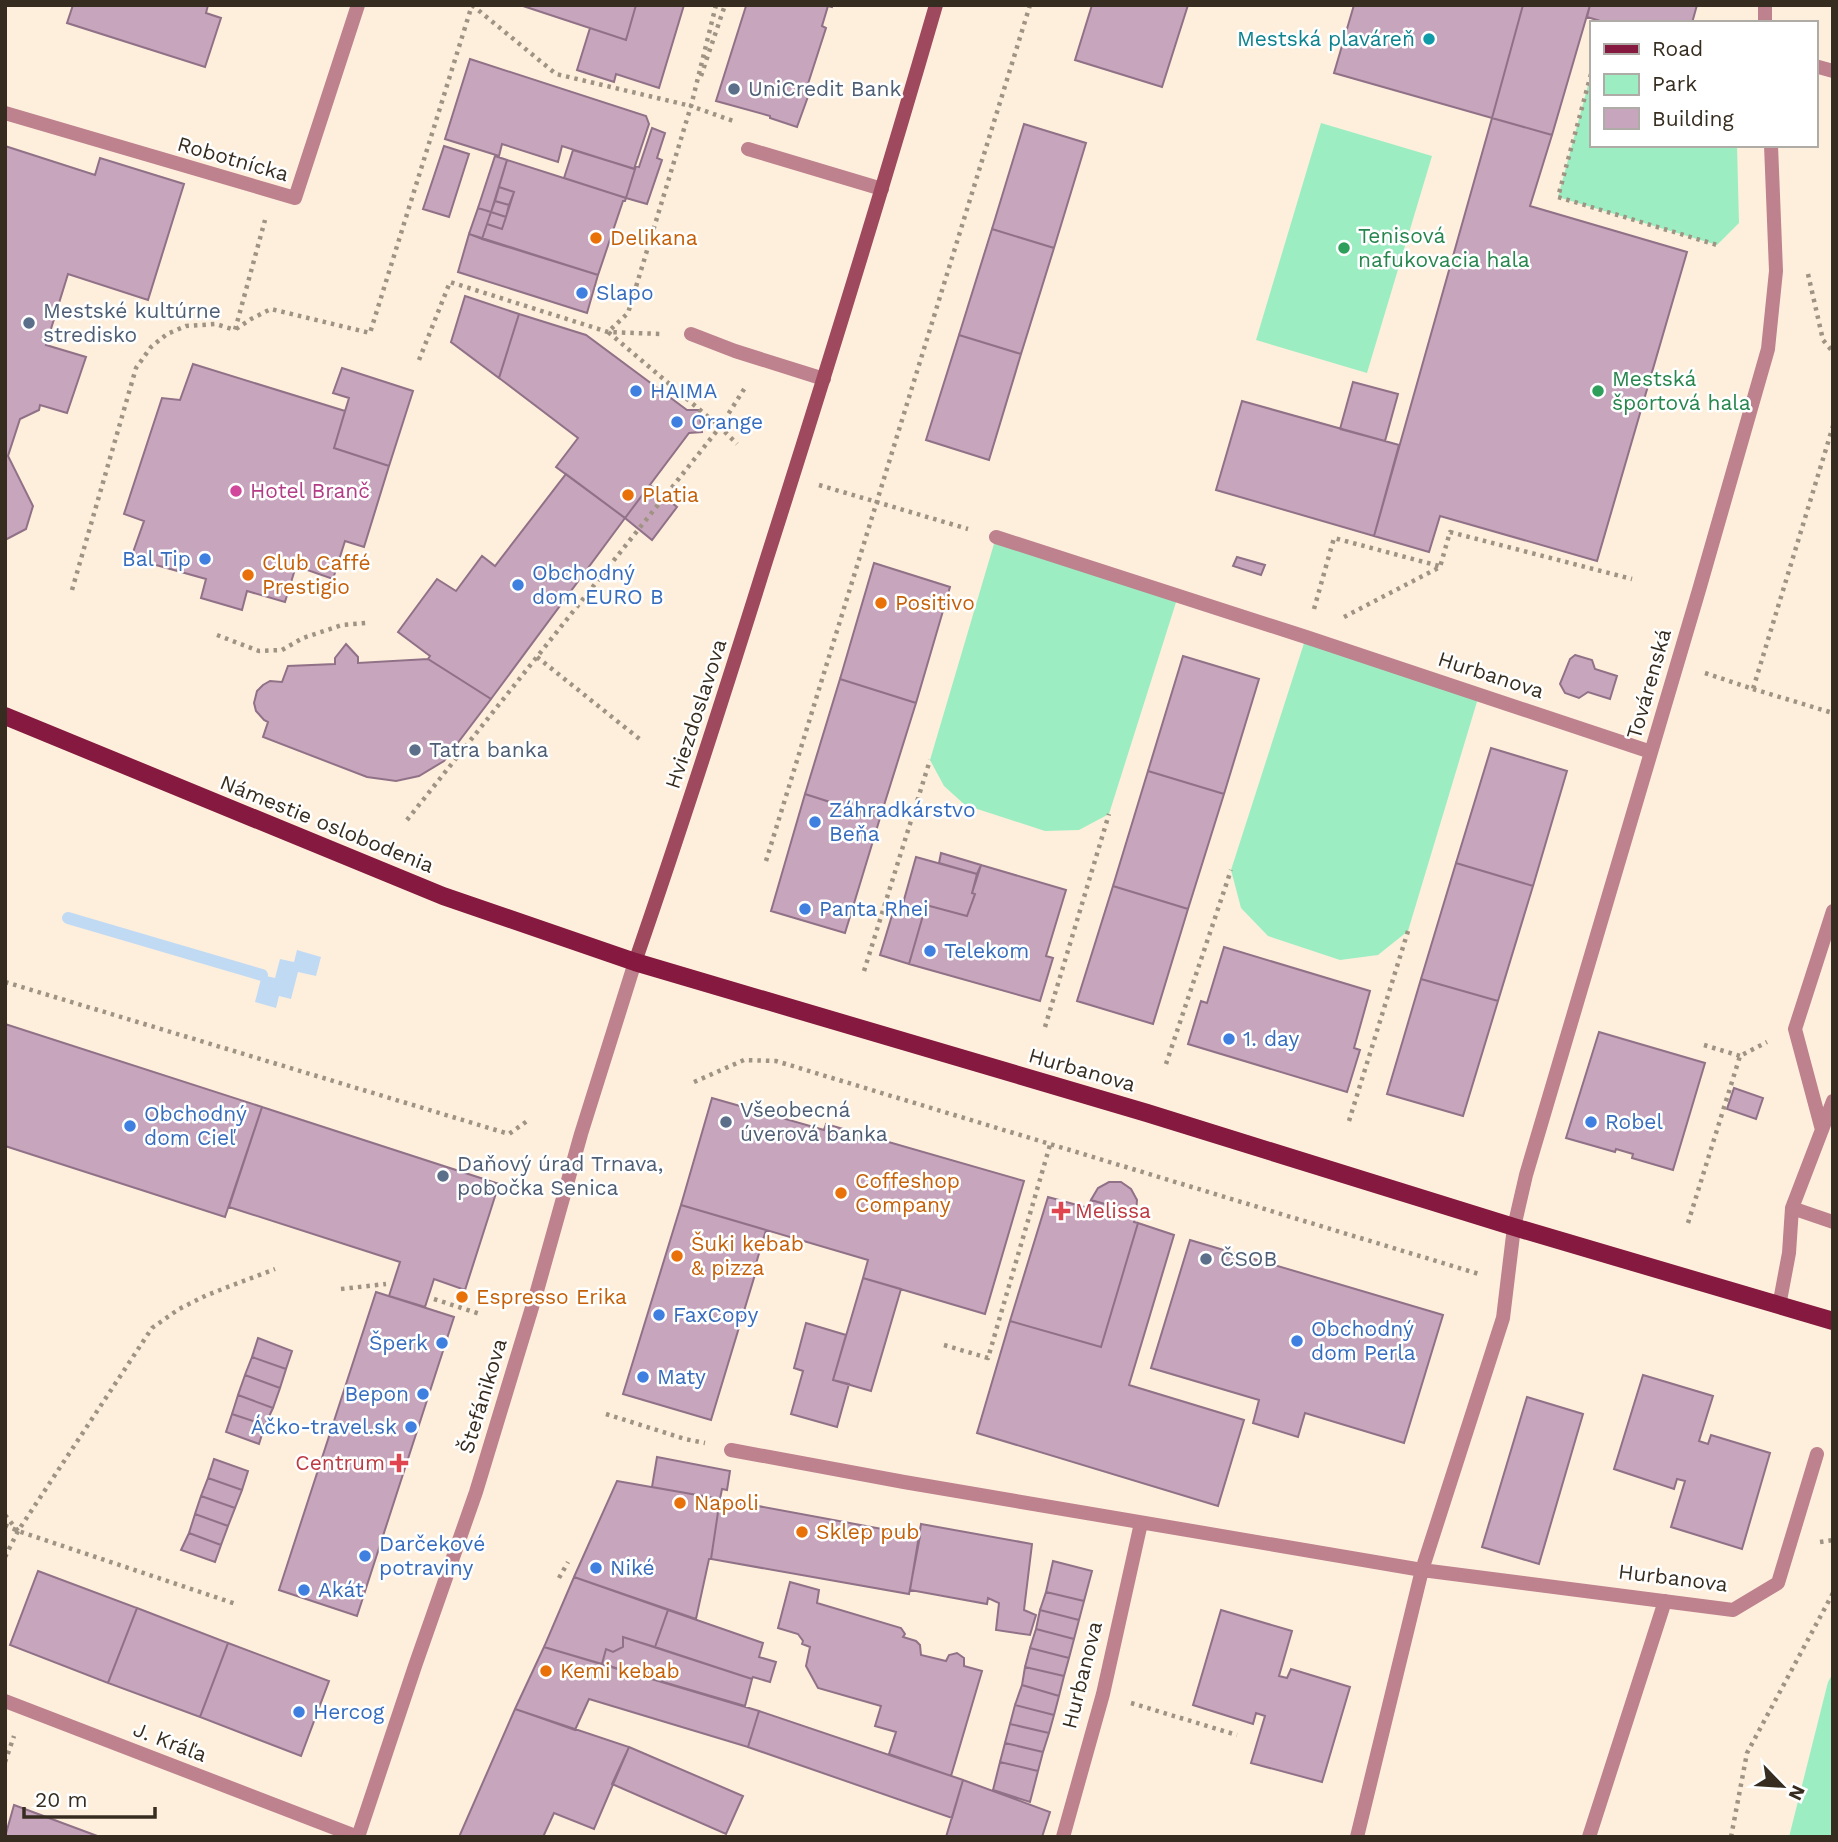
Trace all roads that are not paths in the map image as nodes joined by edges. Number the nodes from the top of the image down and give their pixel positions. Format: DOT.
graph roads {
  1 [pos="358,5"];
  2 [pos="936,5"];
  3 [pos="5,113"];
  4 [pos="1771,147"];
  5 [pos="748,149"];
  6 [pos="883,189"];
  7 [pos="691,334"];
  8 [pos="824,379"];
  9 [pos="996,537"];
  10 [pos="5,716"];
  11 [pos="1651,752"];
  12 [pos="1833,911"];
  13 [pos="635,962"];
  14 [pos="1833,1101"];
  15 [pos="1822,1129"];
  16 [pos="1792,1208"];
  17 [pos="1833,1222"];
  18 [pos="1514,1227"];
  19 [pos="1779,1306"];
  20 [pos="1833,1321"];
  21 [pos="731,1450"];
  22 [pos="1816,1454"];
  23 [pos="1141,1522"];
  24 [pos="1422,1570"];
  25 [pos="1665,1601"];
  26 [pos="5,1701"];
  27 [pos="358,1837"];
  28 [pos="1063,1837"];
  29 [pos="1357,1837"];
  30 [pos="1589,1837"];
  1 -- 3 [label="street, Robotnícka"];
  2 -- 6 [label="main road, Hviezdoslavova"];
  4 -- 11 [label="street, Továrenská"];
  5 -- 6 [label="street"];
  6 -- 8 [label="main road, Hviezdoslavova"];
  7 -- 8 [label="street"];
  8 -- 13 [label="main road, Hviezdoslavova"];
  9 -- 11 [label="street, Hurbanova"];
  10 -- 13 [label="main road, Námestie oslobodenia"];
  11 -- 18 [label="street, Továrenská"];
  12 -- 15 [label="street"];
  13 -- 18 [label="main road, Hurbanova"];
  13 -- 27 [label="street, Štefánikova"];
  14 -- 15 [label="street"];
  15 -- 16 [label="street"];
  16 -- 17 [label="street"];
  16 -- 19 [label="street"];
  18 -- 19 [label="main road, Hurbanova"];
  18 -- 24 [label="street"];
  19 -- 20 [label="main road, Hurbanova"];
  21 -- 23 [label="street, Hurbanova"];
  22 -- 25 [label="street, Hurbanova"];
  23 -- 24 [label="street, Hurbanova"];
  23 -- 28 [label="street, Hurbanova"];
  24 -- 25 [label="street, Hurbanova"];
  24 -- 29 [label="street"];
  25 -- 30 [label="street"];
  26 -- 27 [label="street, J. Kráľa"];
}
